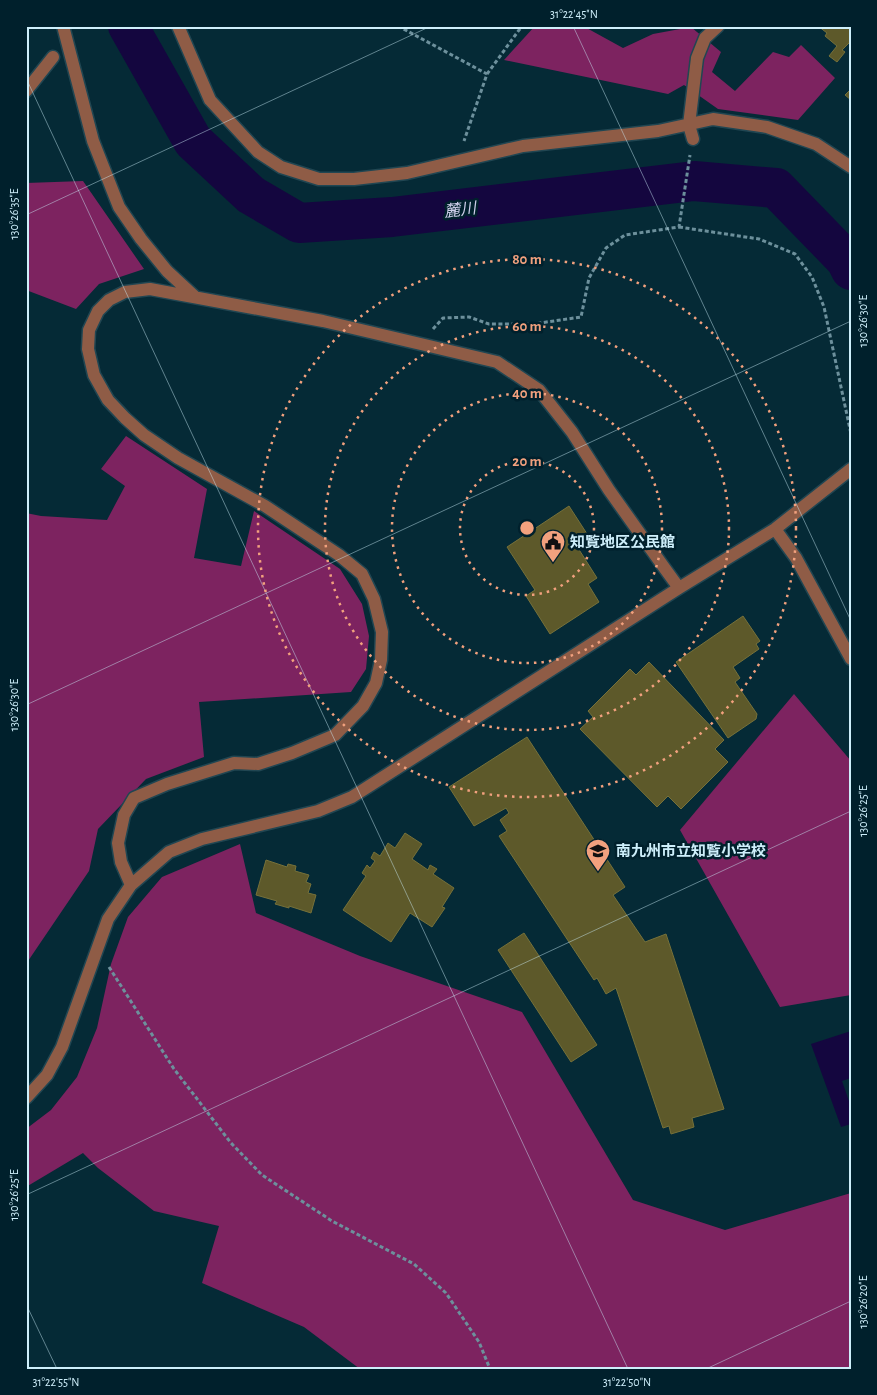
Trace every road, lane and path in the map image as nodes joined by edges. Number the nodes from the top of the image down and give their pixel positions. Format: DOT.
graph roads {
  1 [pos="63,26"];
  2 [pos="178,26"];
  3 [pos="398,26"];
  4 [pos="522,26"];
  5 [pos="718,26"];
  6 [pos="53,57"];
  7 [pos="487,74"];
  8 [pos="26,90"];
  9 [pos="689,125"];
  10 [pos="693,139"];
  11 [pos="458,161"];
  12 [pos="851,167"];
  13 [pos="679,227"];
  14 [pos="194,296"];
  15 [pos="424,344"];
  16 [pos="851,434"];
  17 [pos="851,470"];
  18 [pos="775,528"];
  19 [pos="679,588"];
  20 [pos="851,660"];
  21 [pos="132,885"];
  22 [pos="98,948"];
  23 [pos="26,1098"];
  24 [pos="490,1369"];
  1 -- 14 [label="street"];
  2 -- 11 [label="street"];
  3 -- 7 [label="path"];
  4 -- 7 [label="path"];
  5 -- 9 [label="street"];
  6 -- 8 [label="street"];
  7 -- 11 [label="path"];
  9 -- 10 [label="street"];
  9 -- 11 [label="street"];
  9 -- 12 [label="street"];
  10 -- 13 [label="path"];
  13 -- 15 [label="path"];
  13 -- 16 [label="path"];
  14 -- 15 [label="street"];
  14 -- 21 [label="street"];
  15 -- 19 [label="street"];
  17 -- 18 [label="street"];
  18 -- 19 [label="street"];
  18 -- 20 [label="street"];
  19 -- 21 [label="street"];
  21 -- 22 [label="street"];
  22 -- 23 [label="street"];
  22 -- 24 [label="path"];
}
